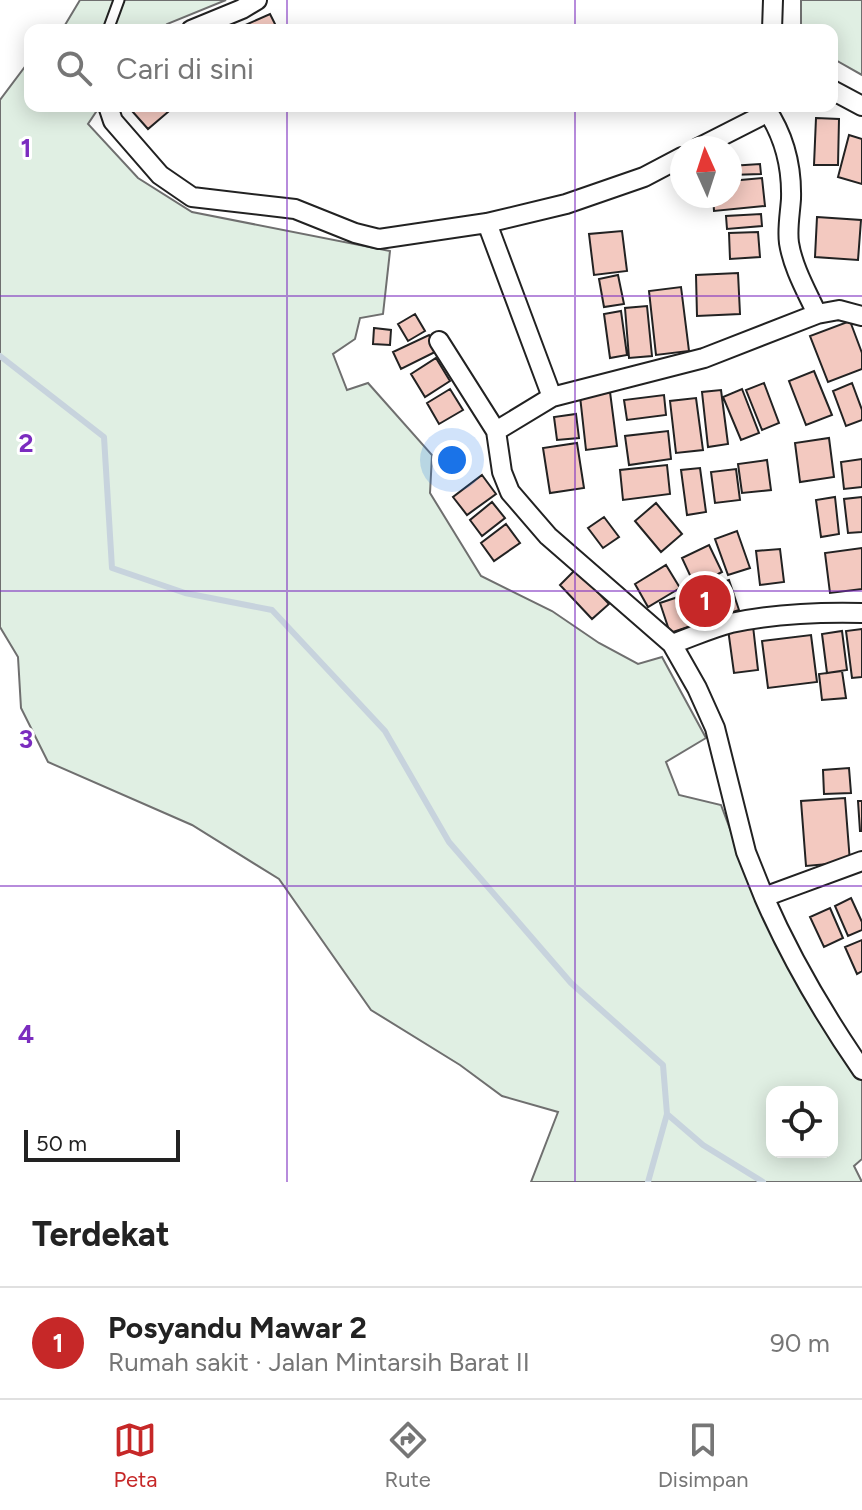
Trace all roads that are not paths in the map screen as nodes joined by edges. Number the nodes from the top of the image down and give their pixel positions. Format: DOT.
graph roads {
  1 [pos="119,0"];
  2 [pos="257,0"];
  3 [pos="773,0"];
  4 [pos="110,24"];
  5 [pos="206,24"];
  6 [pos="772,24"];
  7 [pos="838,93"];
  8 [pos="862,106"];
  9 [pos="110,112"];
  10 [pos="763,112"];
  11 [pos="769,112"];
  12 [pos="722,136"];
  13 [pos="670,163"];
  14 [pos="487,223"];
  15 [pos="817,314"];
  16 [pos="862,316"];
  17 [pos="439,341"];
  18 [pos="552,397"];
  19 [pos="496,431"];
  20 [pos="862,613"];
  21 [pos="672,644"];
  22 [pos="862,861"];
  23 [pos="764,897"];
  24 [pos="862,1070"];
  1 -- 4 [label="lane"];
  2 -- 5 [label="street"];
  3 -- 6 [label="street"];
  7 -- 8 [label="street"];
  9 -- 14 [label="street"];
  10 -- 12 [label="street"];
  11 -- 15 [label="street"];
  13 -- 14 [label="street"];
  14 -- 18 [label="street"];
  15 -- 16 [label="street"];
  15 -- 18 [label="street"];
  17 -- 19 [label="street"];
  18 -- 19 [label="street"];
  19 -- 21 [label="street"];
  20 -- 21 [label="street"];
  21 -- 23 [label="street"];
  22 -- 23 [label="street"];
  23 -- 24 [label="street"];
}
